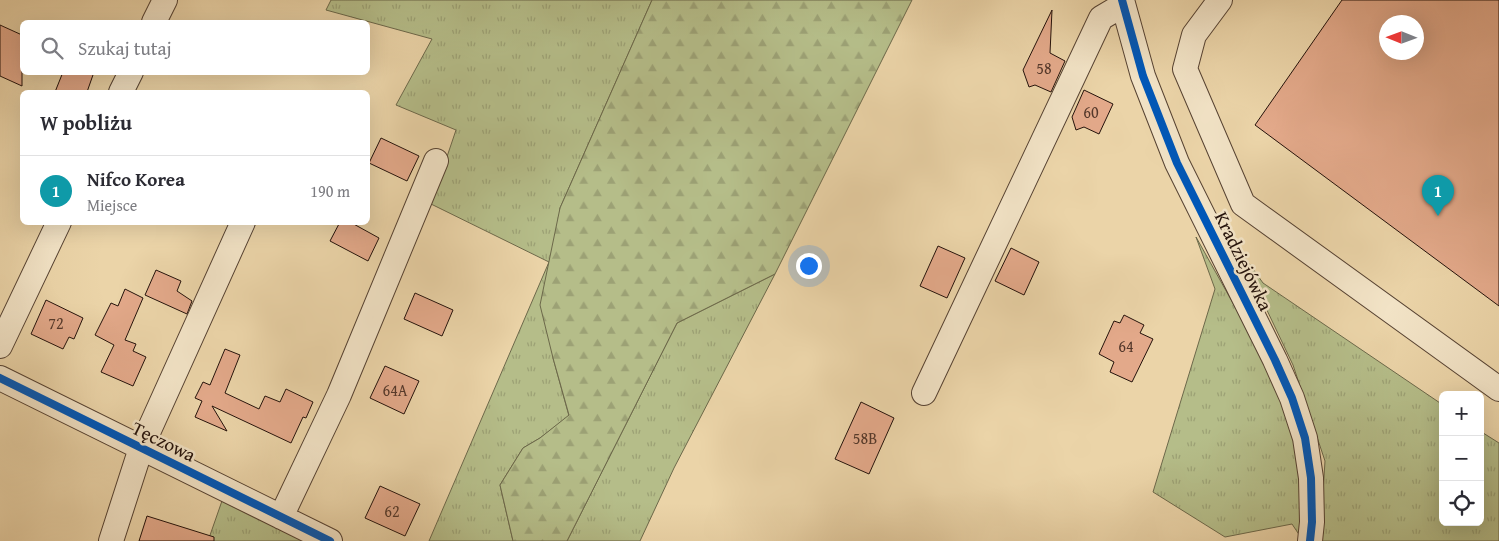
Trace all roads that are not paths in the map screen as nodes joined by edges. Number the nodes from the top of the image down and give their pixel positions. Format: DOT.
graph roads {
  1 [pos="165,0"];
  2 [pos="1220,0"];
  3 [pos="1123,3"];
  4 [pos="155,20"];
  5 [pos="130,75"];
  6 [pos="122,90"];
  7 [pos="436,161"];
  8 [pos="58,225"];
  9 [pos="242,225"];
  10 [pos="0,346"];
  11 [pos="0,378"];
  12 [pos="1499,389"];
  13 [pos="924,393"];
  14 [pos="142,448"];
  15 [pos="281,517"];
  16 [pos="318,538"];
  17 [pos="111,541"];
  18 [pos="1310,541"];
  1 -- 4 [label="street"];
  2 -- 12 [label="street"];
  3 -- 13 [label="street"];
  3 -- 18 [label="street, Kradziejówka"];
  5 -- 6 [label="street"];
  7 -- 15 [label="street"];
  8 -- 10 [label="street"];
  9 -- 14 [label="street, Tęczowa"];
  11 -- 14 [label="street, Tęczowa"];
  14 -- 15 [label="street, Tęczowa"];
  14 -- 17 [label="street, Tęczowa"];
  15 -- 16 [label="street, Tęczowa"];
}
